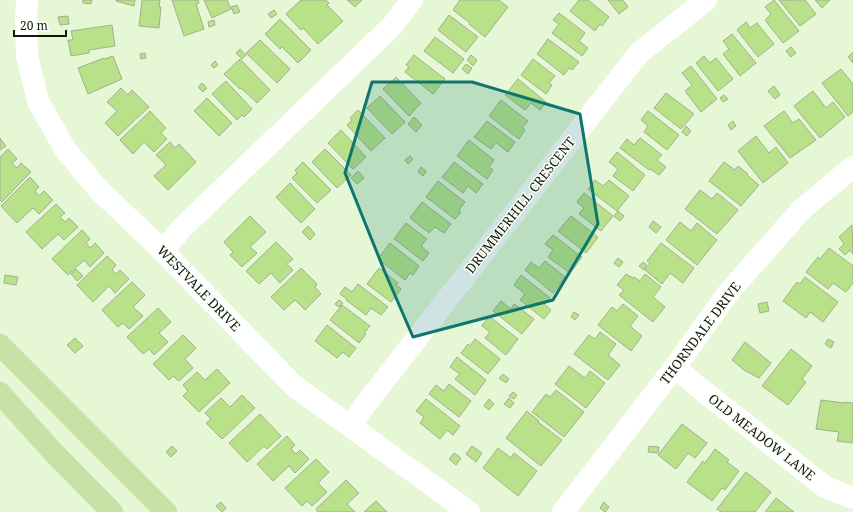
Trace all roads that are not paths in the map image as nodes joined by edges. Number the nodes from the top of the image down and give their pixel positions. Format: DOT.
graph roads {
  1 [pos="27,0"];
  2 [pos="412,0"];
  3 [pos="706,0"];
  4 [pos="853,167"];
  5 [pos="163,250"];
  6 [pos="0,345"];
  7 [pos="675,367"];
  8 [pos="0,393"];
  9 [pos="351,426"];
  10 [pos="853,498"];
  11 [pos="112,512"];
  12 [pos="166,512"];
  13 [pos="468,512"];
  14 [pos="563,512"];
  1 -- 5 [label="street, WESTVALE DRIVE"];
  2 -- 5 [label="street"];
  3 -- 9 [label="street, DRUMMERHILL CRESCENT"];
  4 -- 7 [label="street, THORNDALE DRIVE"];
  5 -- 9 [label="street, WESTVALE DRIVE"];
  6 -- 12 [label="main road"];
  7 -- 10 [label="street, OLD MEADOW LANE"];
  7 -- 14 [label="street, THORNDALE DRIVE"];
  8 -- 11 [label="main road"];
  9 -- 13 [label="street, WESTVALE DRIVE"];
}
